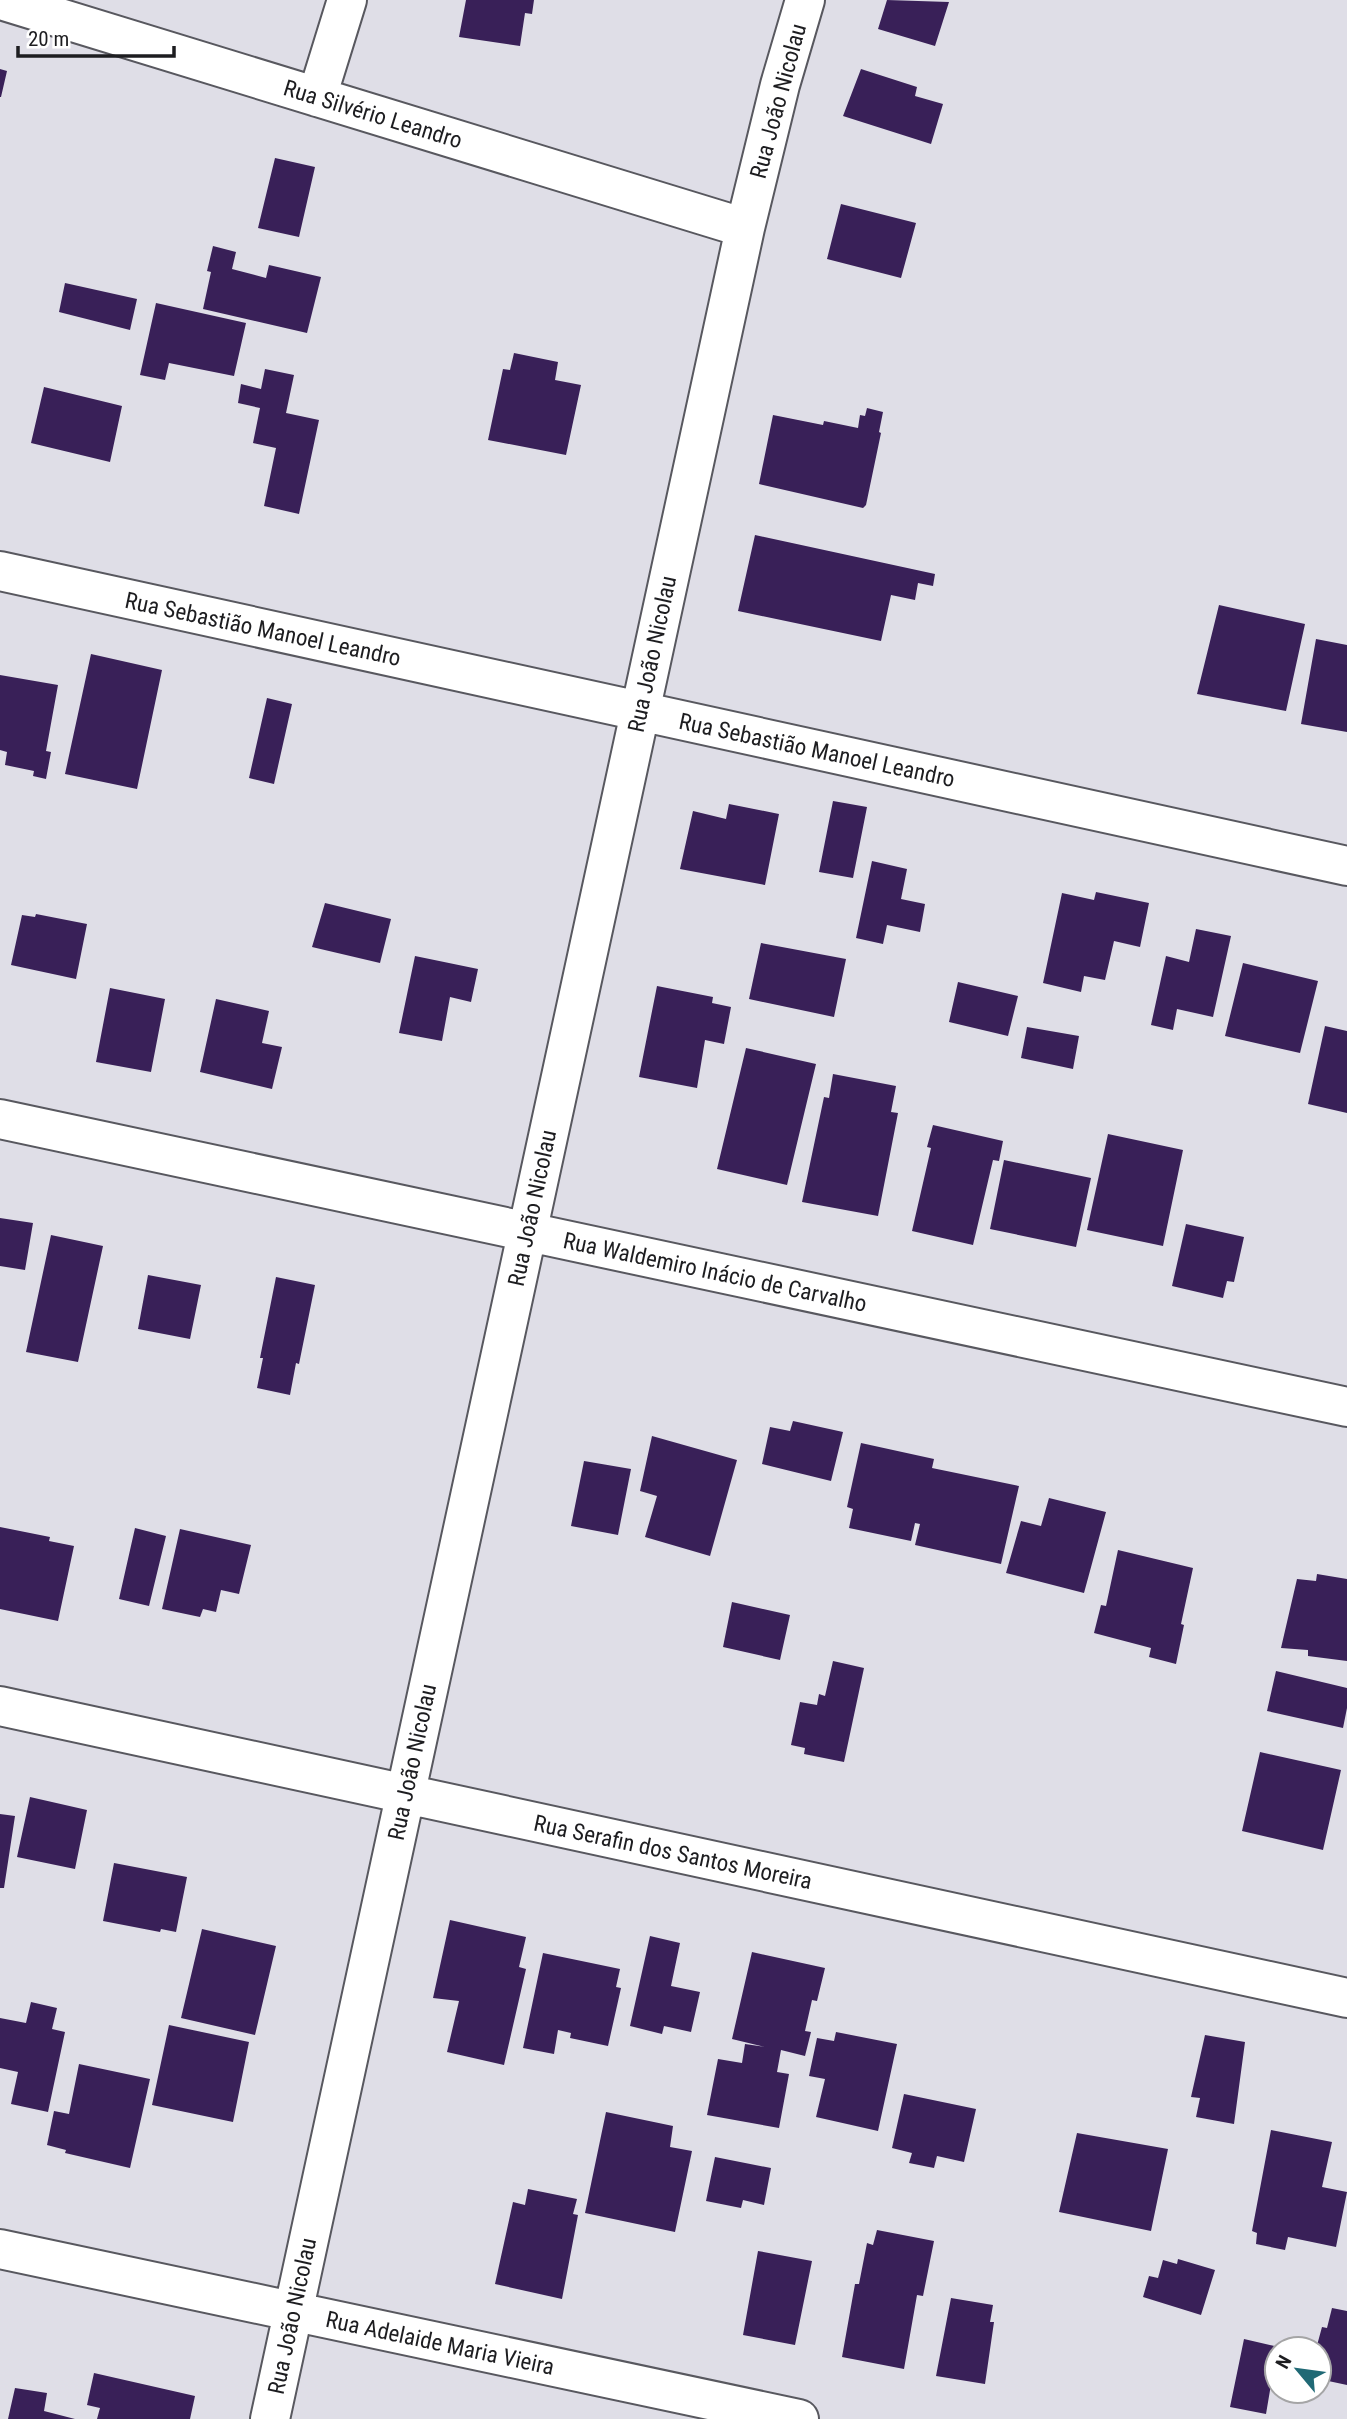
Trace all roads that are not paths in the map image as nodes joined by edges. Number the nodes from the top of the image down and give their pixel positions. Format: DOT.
graph roads {
  1 [pos="1,0"];
  2 [pos="346,0"];
  3 [pos="806,0"];
  4 [pos="317,97"];
  5 [pos="745,228"];
  6 [pos="0,571"];
  7 [pos="640,711"];
  8 [pos="1347,866"];
  9 [pos="0,1119"];
  10 [pos="527,1231"];
  11 [pos="1347,1407"];
  12 [pos="0,1706"];
  13 [pos="405,1794"];
  14 [pos="1347,1998"];
  15 [pos="0,2249"];
  16 [pos="293,2311"];
  17 [pos="270,2419"];
  18 [pos="799,2419"];
  1 -- 4 [label="street, Rua Silvério Leandro"];
  2 -- 4 [label="street"];
  3 -- 5 [label="street, Rua João Nicolau"];
  4 -- 5 [label="street, Rua Silvério Leandro"];
  5 -- 7 [label="street, Rua João Nicolau"];
  6 -- 7 [label="street, Rua Sebastião Manoel Leandro"];
  7 -- 8 [label="street, Rua Sebastião Manoel Leandro"];
  7 -- 10 [label="street, Rua João Nicolau"];
  9 -- 10 [label="street, Rua Waldemiro Inácio de Carvalho"];
  10 -- 11 [label="street, Rua Waldemiro Inácio de Carvalho"];
  10 -- 13 [label="street, Rua João Nicolau"];
  12 -- 13 [label="street, Rua Serafin dos Santos Moreira"];
  13 -- 14 [label="street, Rua Serafin dos Santos Moreira"];
  13 -- 16 [label="street, Rua João Nicolau"];
  15 -- 16 [label="street, Rua Adelaide Maria Vieira"];
  16 -- 17 [label="street, Rua João Nicolau"];
  16 -- 18 [label="street, Rua Adelaide Maria Vieira"];
}
